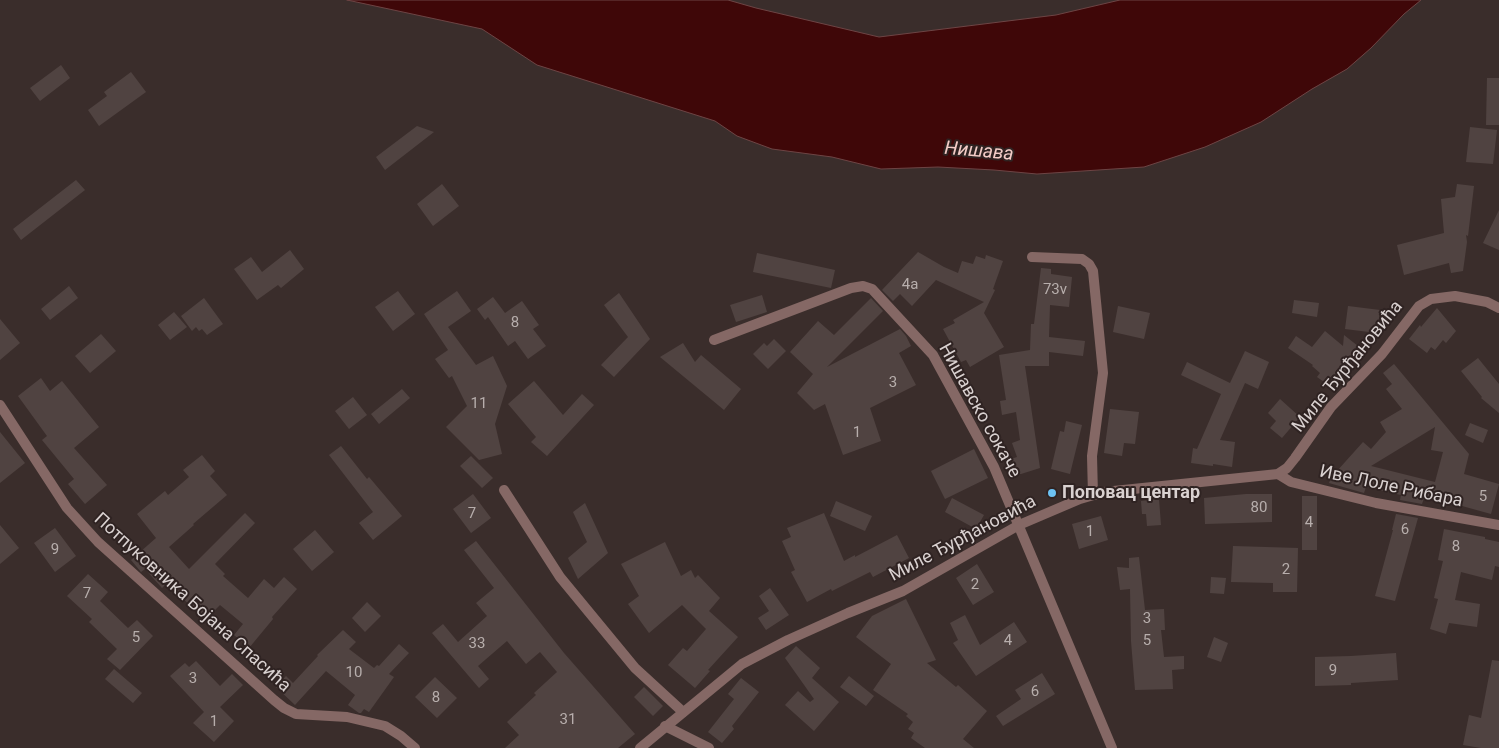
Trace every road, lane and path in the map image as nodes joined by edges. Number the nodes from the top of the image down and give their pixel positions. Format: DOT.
graph roads {
  1 [pos="1032,256"];
  2 [pos="1499,308"];
  3 [pos="714,340"];
  4 [pos="0,405"];
  5 [pos="1278,474"];
  6 [pos="504,490"];
  7 [pos="1093,495"];
  8 [pos="1019,525"];
  9 [pos="1499,525"];
  10 [pos="683,712"];
  11 [pos="665,726"];
  12 [pos="415,748"];
  13 [pos="640,748"];
  14 [pos="709,748"];
  15 [pos="1112,748"];
  1 -- 7 [label="street"];
  2 -- 5 [label="street, Миле Ђурђановића"];
  3 -- 8 [label="street, Нишавско сокаче"];
  4 -- 12 [label="street, Потпуковника Бојана Спасића"];
  5 -- 7 [label="street, Миле Ђурђановића"];
  5 -- 9 [label="street, Иве Лоле Рибара"];
  6 -- 10 [label="street"];
  7 -- 8 [label="street, Миле Ђурђановића"];
  8 -- 10 [label="street, Миле Ђурђановића"];
  8 -- 15 [label="street, Нишавско сокаче"];
  10 -- 11 [label="street, Миле Ђурђановића"];
  11 -- 13 [label="street, Миле Ђурђановића"];
  11 -- 14 [label="street"];
}
